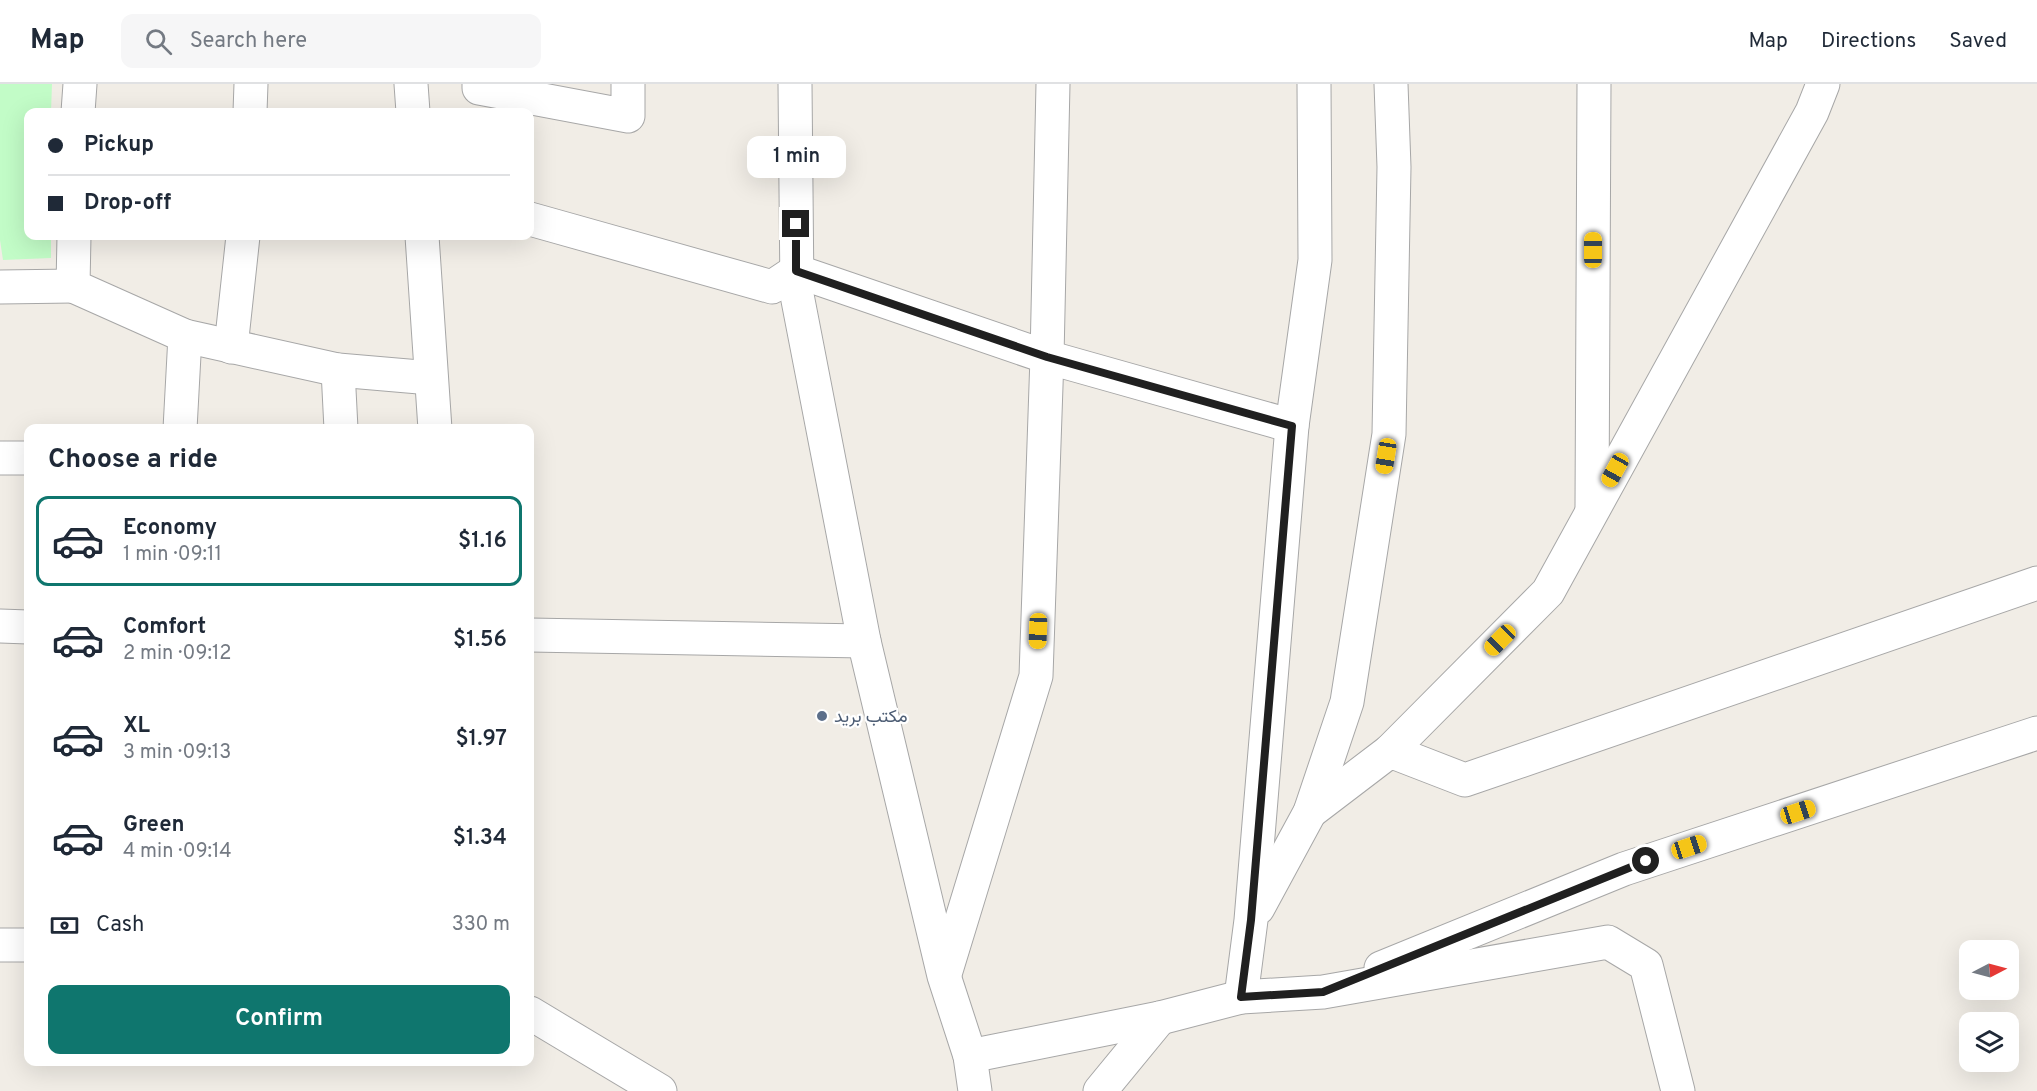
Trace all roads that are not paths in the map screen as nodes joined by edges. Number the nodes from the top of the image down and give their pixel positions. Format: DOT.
graph roads {
  1 [pos="80,84"];
  2 [pos="251,84"];
  3 [pos="411,84"];
  4 [pos="479,84"];
  5 [pos="628,84"];
  6 [pos="795,84"];
  7 [pos="1053,84"];
  8 [pos="1314,84"];
  9 [pos="1391,84"];
  10 [pos="1594,84"];
  11 [pos="1823,84"];
  12 [pos="78,108"];
  13 [pos="250,108"];
  14 [pos="413,108"];
  15 [pos="534,220"];
  16 [pos="74,240"];
  17 [pos="243,240"];
  18 [pos="422,240"];
  19 [pos="796,271"];
  20 [pos="73,286"];
  21 [pos="0,287"];
  22 [pos="185,336"];
  23 [pos="231,347"];
  24 [pos="1047,357"];
  25 [pos="338,370"];
  26 [pos="431,378"];
  27 [pos="180,424"];
  28 [pos="341,424"];
  29 [pos="435,424"];
  30 [pos="1292,426"];
  31 [pos="0,458"];
  32 [pos="24,458"];
  33 [pos="1592,512"];
  34 [pos="2037,583"];
  35 [pos="0,626"];
  36 [pos="24,627"];
  37 [pos="534,635"];
  38 [pos="864,641"];
  39 [pos="2037,733"];
  40 [pos="1390,751"];
  41 [pos="1310,812"];
  42 [pos="1251,920"];
  43 [pos="0,945"];
  44 [pos="24,945"];
  45 [pos="944,976"];
  46 [pos="1323,992"];
  47 [pos="1241,997"];
  48 [pos="534,1015"];
  49 [pos="1160,1018"];
  50 [pos="970,1056"];
  51 [pos="660,1091"];
  52 [pos="975,1091"];
  53 [pos="1100,1091"];
  54 [pos="1678,1091"];
  1 -- 12 [label="street"];
  2 -- 13 [label="street"];
  3 -- 14 [label="street"];
  4 -- 5 [label="street"];
  6 -- 19 [label="street"];
  7 -- 24 [label="street"];
  8 -- 30 [label="street"];
  9 -- 41 [label="street"];
  10 -- 33 [label="street"];
  11 -- 33 [label="street"];
  15 -- 19 [label="street"];
  16 -- 20 [label="street"];
  17 -- 23 [label="street"];
  18 -- 26 [label="street"];
  19 -- 24 [label="street"];
  19 -- 38 [label="street"];
  20 -- 21 [label="street"];
  20 -- 22 [label="street"];
  22 -- 23 [label="street"];
  22 -- 27 [label="street"];
  23 -- 25 [label="street"];
  24 -- 30 [label="street"];
  24 -- 45 [label="street"];
  25 -- 26 [label="street"];
  25 -- 28 [label="street"];
  26 -- 29 [label="street"];
  30 -- 42 [label="street"];
  31 -- 32 [label="street"];
  33 -- 40 [label="street"];
  34 -- 40 [label="street"];
  35 -- 36 [label="street"];
  37 -- 38 [label="street"];
  38 -- 45 [label="street"];
  39 -- 46 [label="street"];
  40 -- 41 [label="street"];
  41 -- 42 [label="street"];
  42 -- 47 [label="street"];
  43 -- 44 [label="street"];
  45 -- 50 [label="street"];
  46 -- 47 [label="street"];
  46 -- 54 [label="street"];
  47 -- 49 [label="street"];
  48 -- 51 [label="street"];
  49 -- 50 [label="street"];
  49 -- 53 [label="street"];
  50 -- 52 [label="street"];
}
